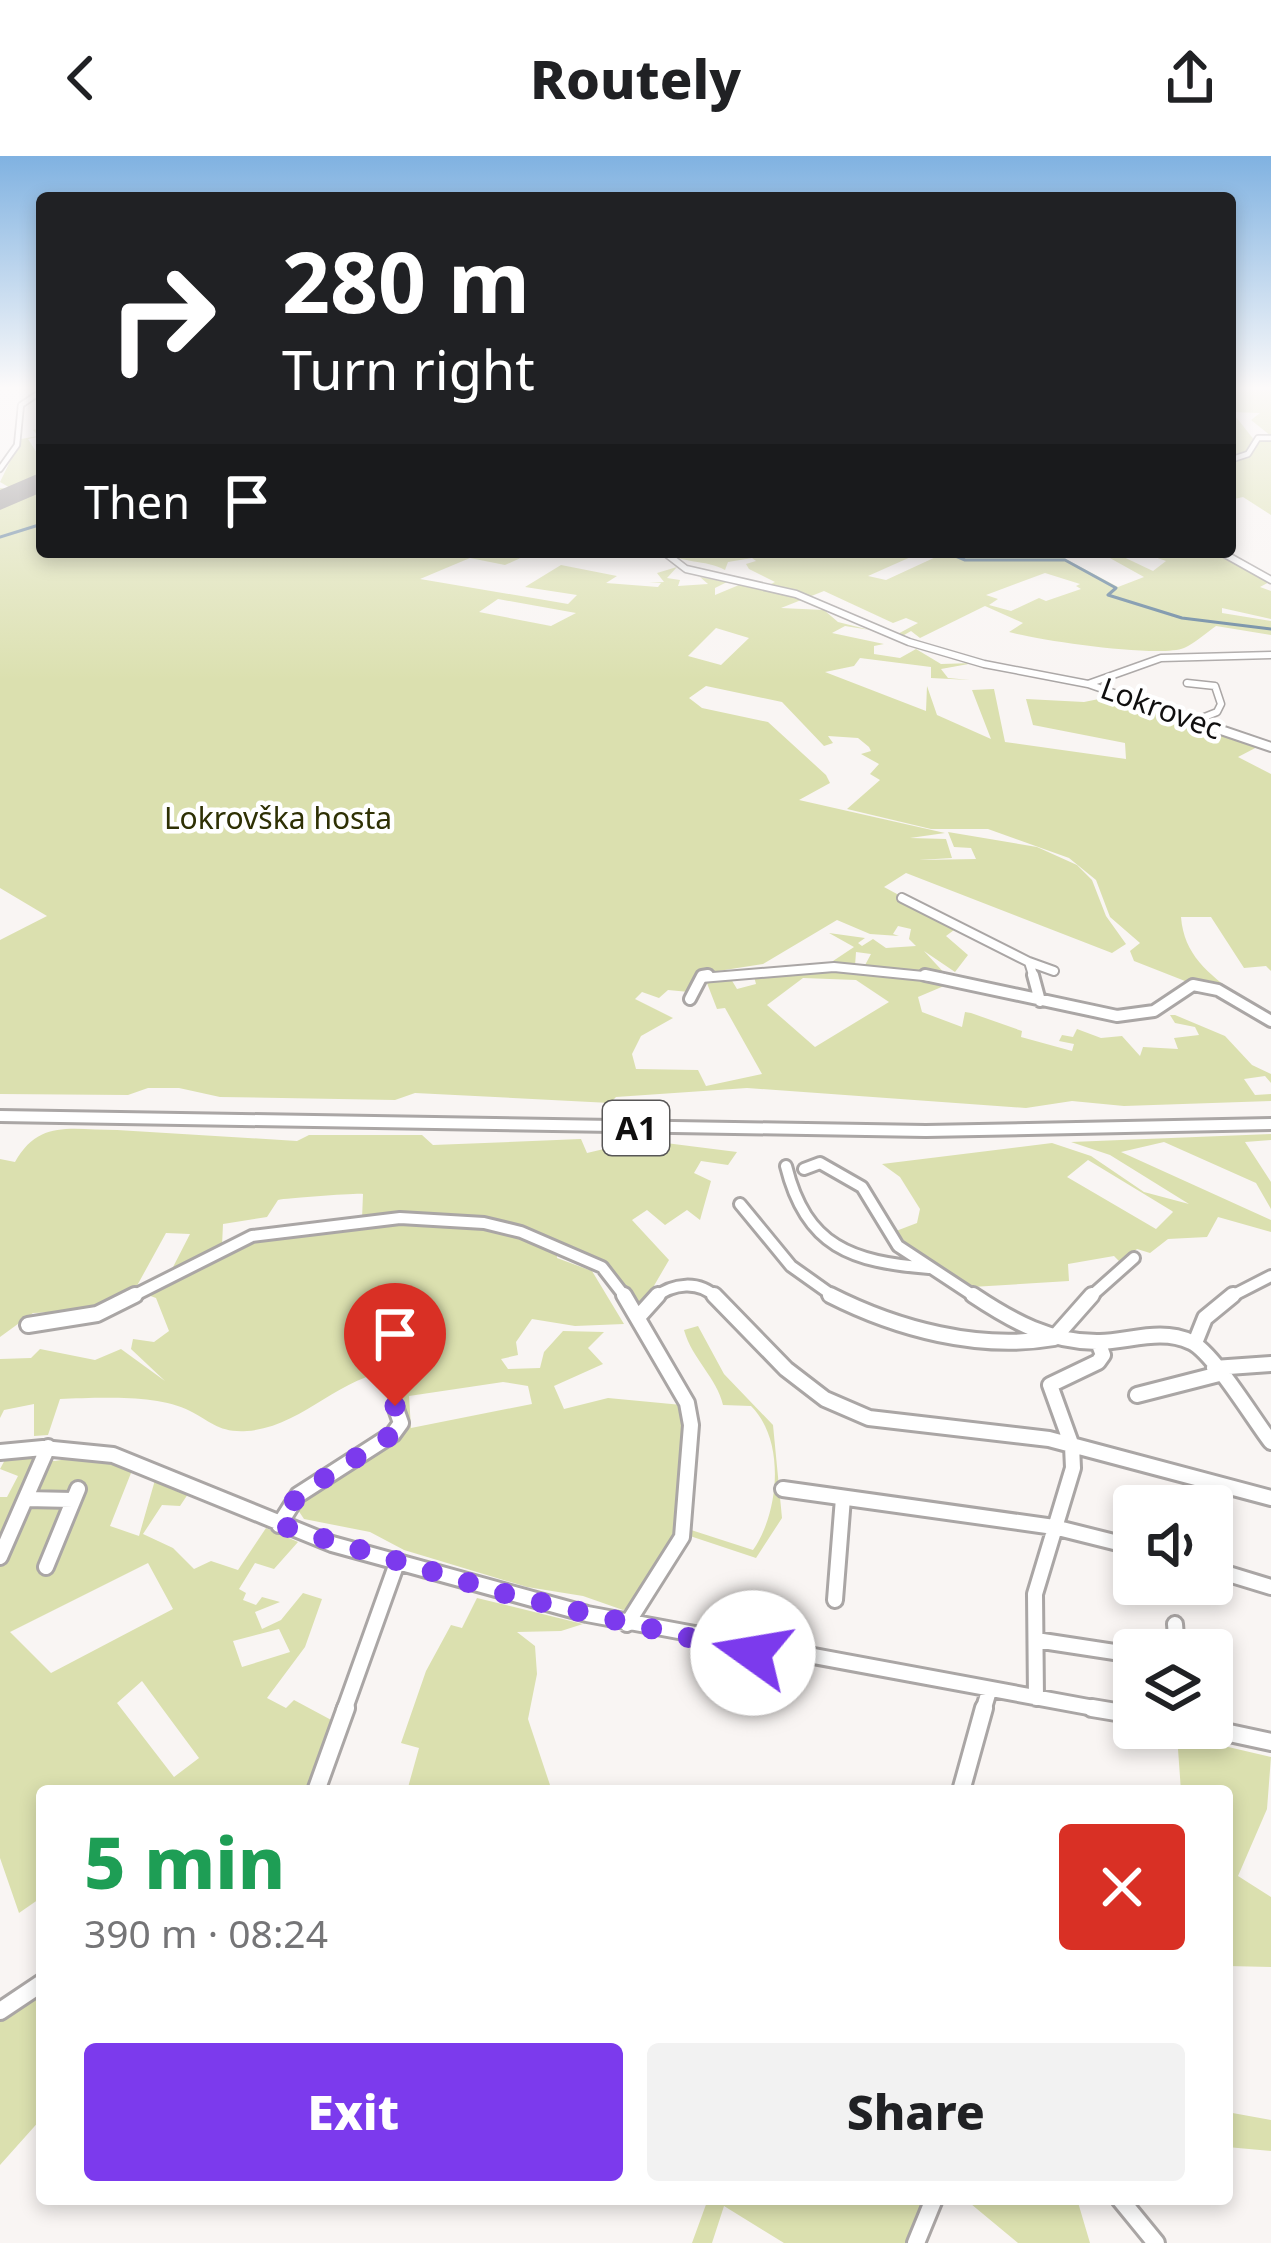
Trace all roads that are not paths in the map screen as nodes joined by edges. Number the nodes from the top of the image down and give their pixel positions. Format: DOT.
graph roads {
  1 [pos="672,558"];
  2 [pos="1231,558"];
  3 [pos="1271,580"];
  4 [pos="1271,655"];
  5 [pos="1187,682"];
  6 [pos="1088,684"];
  7 [pos="1192,722"];
  8 [pos="1271,747"];
  9 [pos="902,898"];
  10 [pos="1029,962"];
  11 [pos="1054,971"];
  12 [pos="690,998"];
  13 [pos="1040,1001"];
  14 [pos="1271,1021"];
  15 [pos="0,1106"];
  16 [pos="1271,1114"];
  17 [pos="0,1116"];
  18 [pos="1271,1124"];
  19 [pos="786,1166"];
  20 [pos="804,1169"];
  21 [pos="740,1204"];
  22 [pos="1134,1258"];
  23 [pos="938,1269"];
  24 [pos="1271,1276"];
  25 [pos="640,1315"];
  26 [pos="28,1325"];
  27 [pos="1054,1339"];
  28 [pos="1098,1342"];
  29 [pos="1195,1342"];
  30 [pos="1271,1364"];
  31 [pos="1217,1371"];
  32 [pos="1137,1395"];
  33 [pos="395,1406"];
  34 [pos="1266,1423"];
  35 [pos="1271,1442"];
  36 [pos="1072,1446"];
  37 [pos="49,1448"];
  38 [pos="1,1453"];
  39 [pos="782,1489"];
  40 [pos="843,1498"];
  41 [pos="1271,1498"];
  42 [pos="26,1499"];
  43 [pos="279,1525"];
  44 [pos="1054,1527"];
  45 [pos="1113,1542"];
  46 [pos="0,1557"];
  47 [pos="397,1563"];
  48 [pos="46,1567"];
  49 [pos="1233,1576"];
  50 [pos="1271,1587"];
  51 [pos="835,1600"];
  52 [pos="632,1618"];
  53 [pos="1175,1624"];
  54 [pos="1175,1629"];
  55 [pos="1036,1640"];
  56 [pos="1113,1652"];
  57 [pos="989,1690"];
  58 [pos="1036,1697"];
  59 [pos="1113,1710"];
  60 [pos="1233,1734"];
  61 [pos="1271,1742"];
  62 [pos="318,1785"];
  63 [pos="963,1785"];
  64 [pos="36,1987"];
  65 [pos="0,2011"];
  66 [pos="932,2205"];
  67 [pos="1125,2205"];
  68 [pos="916,2243"];
  69 [pos="1156,2243"];
  1 -- 6 [label="street"];
  2 -- 3 [label="street"];
  4 -- 6 [label="street, Lokrovec"];
  5 -- 7 [label="street"];
  6 -- 7 [label="street, Lokrovec"];
  7 -- 8 [label="street, Lokrovec"];
  9 -- 10 [label="street"];
  10 -- 11 [label="street"];
  10 -- 13 [label="street"];
  12 -- 13 [label="street"];
  13 -- 14 [label="street"];
  15 -- 16 [label="highway, A1"];
  17 -- 18 [label="highway, A1"];
  19 -- 23 [label="street"];
  20 -- 23 [label="street"];
  21 -- 27 [label="street"];
  22 -- 27 [label="street"];
  23 -- 27 [label="street"];
  24 -- 29 [label="street"];
  25 -- 26 [label="street"];
  25 -- 36 [label="street"];
  25 -- 52 [label="street"];
  27 -- 28 [label="street"];
  28 -- 29 [label="street"];
  28 -- 36 [label="street"];
  29 -- 31 [label="street"];
  30 -- 31 [label="street"];
  31 -- 32 [label="street"];
  31 -- 34 [label="street"];
  33 -- 43 [label="street"];
  34 -- 35 [label="street"];
  36 -- 41 [label="street"];
  36 -- 44 [label="street"];
  37 -- 38 [label="street"];
  37 -- 42 [label="street"];
  37 -- 43 [label="street"];
  39 -- 40 [label="street"];
  40 -- 44 [label="street"];
  40 -- 51 [label="street"];
  42 -- 46 [label="street"];
  42 -- 48 [label="street"];
  43 -- 47 [label="street"];
  44 -- 45 [label="street"];
  44 -- 55 [label="street"];
  47 -- 52 [label="street"];
  47 -- 62 [label="street"];
  49 -- 50 [label="street"];
  52 -- 57 [label="street"];
  53 -- 54 [label="street"];
  55 -- 56 [label="street"];
  55 -- 58 [label="street"];
  57 -- 58 [label="street"];
  57 -- 63 [label="street"];
  58 -- 59 [label="street"];
  60 -- 61 [label="street"];
  64 -- 65 [label="street"];
  66 -- 68 [label="street"];
  67 -- 69 [label="street"];
}
